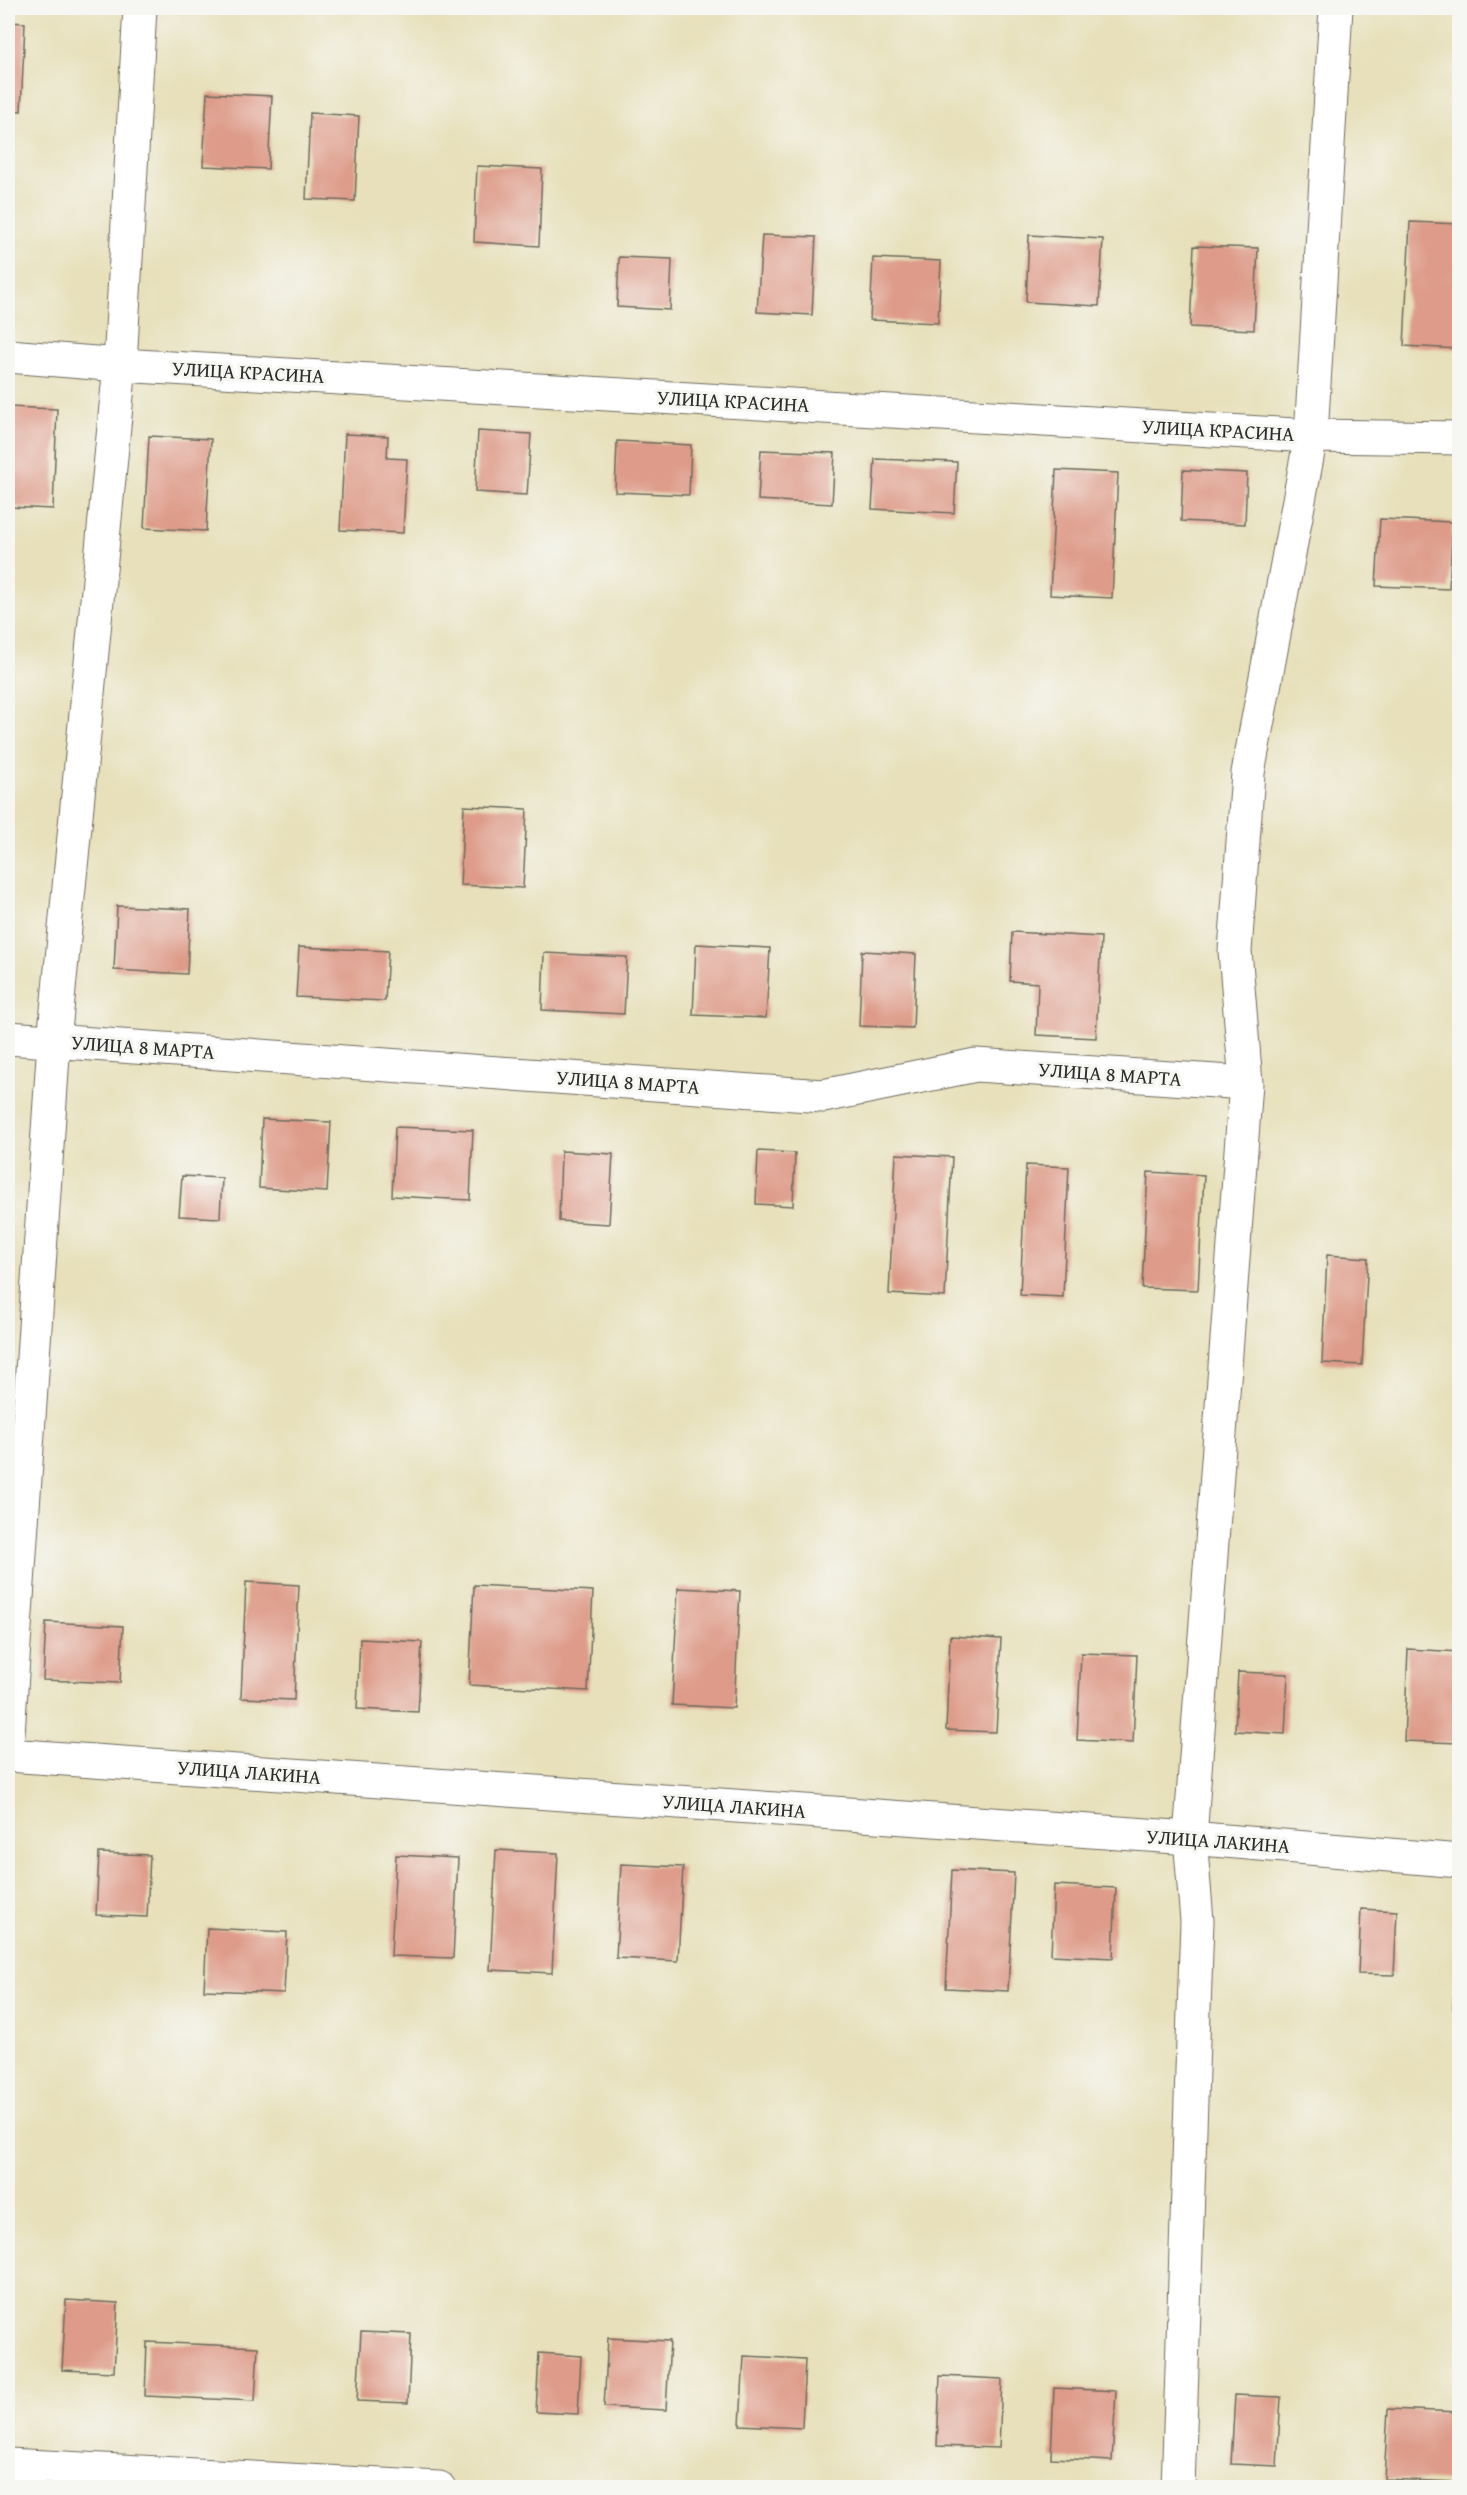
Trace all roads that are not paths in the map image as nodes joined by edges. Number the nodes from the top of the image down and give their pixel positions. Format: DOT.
graph roads {
  1 [pos="140,8"];
  2 [pos="1336,8"];
  3 [pos="8,356"];
  4 [pos="120,365"];
  5 [pos="1311,436"];
  6 [pos="1460,438"];
  7 [pos="8,1038"];
  8 [pos="54,1041"];
  9 [pos="1246,1083"];
  10 [pos="8,1734"];
  11 [pos="8,1755"];
  12 [pos="1190,1838"];
  13 [pos="1460,1861"];
  14 [pos="8,2465"];
  15 [pos="439,2487"];
  16 [pos="1178,2487"];
  1 -- 4 [label="street"];
  2 -- 5 [label="street"];
  3 -- 4 [label="street, УЛИЦА КРАСИНА"];
  4 -- 5 [label="street, УЛИЦА КРАСИНА"];
  4 -- 8 [label="street"];
  5 -- 6 [label="street, УЛИЦА КРАСИНА"];
  5 -- 9 [label="street"];
  7 -- 8 [label="street, УЛИЦА 8 МАРТА"];
  8 -- 9 [label="street, УЛИЦА 8 МАРТА"];
  8 -- 10 [label="street"];
  9 -- 12 [label="street"];
  11 -- 12 [label="street, УЛИЦА ЛАКИНА"];
  12 -- 13 [label="street, УЛИЦА ЛАКИНА"];
  12 -- 16 [label="street"];
  14 -- 15 [label="street"];
}
